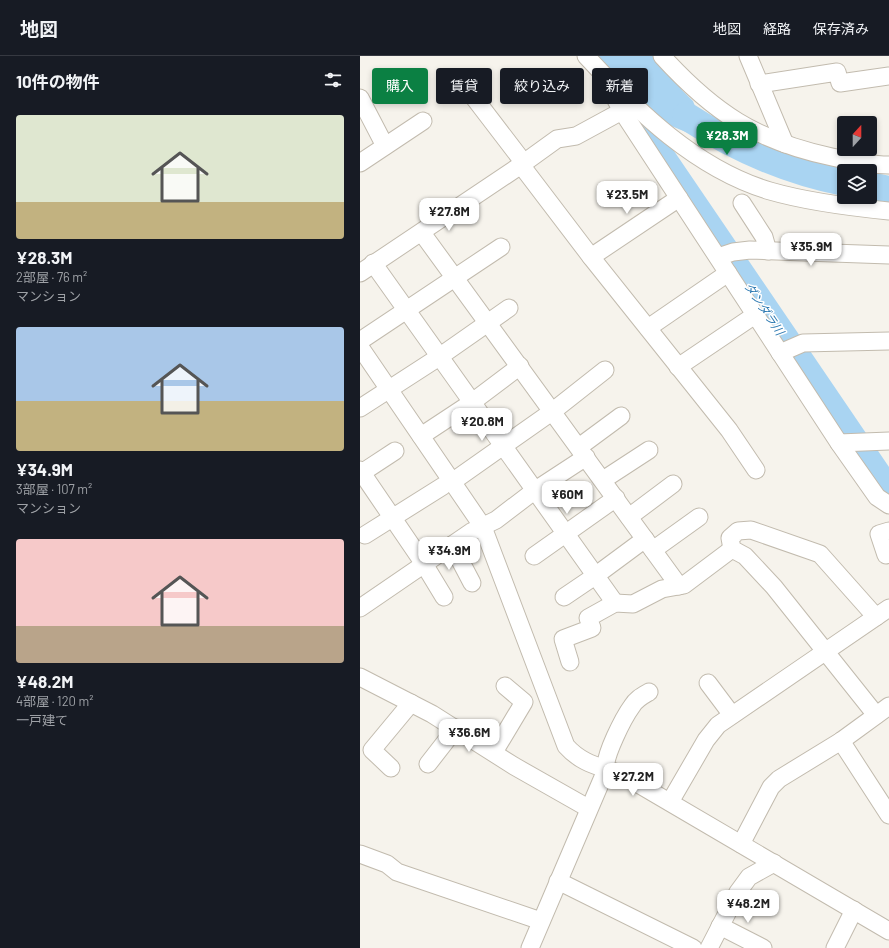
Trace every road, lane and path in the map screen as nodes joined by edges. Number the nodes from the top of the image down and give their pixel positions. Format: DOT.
graph roads {
  1 [pos="586,56"];
  2 [pos="662,56"];
  3 [pos="748,56"];
  4 [pos="597,68"];
  5 [pos="889,76"];
  6 [pos="759,84"];
  7 [pos="360,98"];
  8 [pos="479,104"];
  9 [pos="618,104"];
  10 [pos="631,104"];
  11 [pos="622,111"];
  12 [pos="423,121"];
  13 [pos="785,144"];
  14 [pos="385,146"];
  15 [pos="360,163"];
  16 [pos="523,164"];
  17 [pos="889,165"];
  18 [pos="679,198"];
  19 [pos="742,203"];
  20 [pos="889,211"];
  21 [pos="422,232"];
  22 [pos="501,247"];
  23 [pos="768,251"];
  24 [pos="725,254"];
  25 [pos="889,255"];
  26 [pos="591,257"];
  27 [pos="366,268"];
  28 [pos="728,273"];
  29 [pos="455,278"];
  30 [pos="509,308"];
  31 [pos="406,310"];
  32 [pos="755,314"];
  33 [pos="487,322"];
  34 [pos="648,328"];
  35 [pos="360,341"];
  36 [pos="889,341"];
  37 [pos="360,347"];
  38 [pos="787,349"];
  39 [pos="439,357"];
  40 [pos="520,366"];
  41 [pos="678,367"];
  42 [pos="605,370"];
  43 [pos="389,390"];
  44 [pos="471,403"];
  45 [pos="360,408"];
  46 [pos="553,411"];
  47 [pos="621,416"];
  48 [pos="421,436"];
  49 [pos="889,441"];
  50 [pos="839,443"];
  51 [pos="502,446"];
  52 [pos="649,450"];
  53 [pos="396,451"];
  54 [pos="582,452"];
  55 [pos="756,470"];
  56 [pos="361,472"];
  57 [pos="602,480"];
  58 [pos="448,484"];
  59 [pos="673,484"];
  60 [pos="534,491"];
  61 [pos="616,498"];
  62 [pos="889,505"];
  63 [pos="629,517"];
  64 [pos="699,517"];
  65 [pos="393,518"];
  66 [pos="483,527"];
  67 [pos="889,531"];
  68 [pos="565,534"];
  69 [pos="365,535"];
  70 [pos="452,545"];
  71 [pos="649,545"];
  72 [pos="732,548"];
  73 [pos="886,555"];
  74 [pos="534,556"];
  75 [pos="424,564"];
  76 [pos="595,576"];
  77 [pos="472,583"];
  78 [pos="679,586"];
  79 [pos="444,597"];
  80 [pos="564,597"];
  81 [pos="615,603"];
  82 [pos="360,608"];
  83 [pos="882,613"];
  84 [pos="826,653"];
  85 [pos="570,662"];
  86 [pos="360,677"];
  87 [pos="708,683"];
  88 [pos="505,686"];
  89 [pos="648,692"];
  90 [pos="411,703"];
  91 [pos="882,710"];
  92 [pos="732,715"];
  93 [pos="456,728"];
  94 [pos="841,741"];
  95 [pos="494,752"];
  96 [pos="428,764"];
  97 [pos="391,768"];
  98 [pos="606,770"];
  99 [pos="670,802"];
  100 [pos="588,808"];
  101 [pos="889,815"];
  102 [pos="741,844"];
  103 [pos="360,854"];
  104 [pos="774,863"];
  105 [pos="558,880"];
  106 [pos="854,910"];
  107 [pos="541,921"];
  108 [pos="720,926"];
  109 [pos="889,931"];
  110 [pos="530,948"];
  111 [pos="693,948"];
  112 [pos="708,948"];
  113 [pos="763,948"];
  114 [pos="835,948"];
  1 -- 4 [label="street"];
  2 -- 13 [label="street"];
  3 -- 6 [label="street"];
  5 -- 6 [label="street"];
  6 -- 13 [label="street"];
  7 -- 14 [label="street"];
  8 -- 16 [label="street"];
  9 -- 11 [label="street"];
  10 -- 20 [label="street"];
  11 -- 16 [label="street"];
  11 -- 18 [label="street"];
  12 -- 14 [label="street"];
  13 -- 17 [label="street"];
  14 -- 15 [label="street"];
  16 -- 21 [label="street"];
  16 -- 26 [label="street"];
  18 -- 24 [label="street"];
  18 -- 26 [label="street"];
  19 -- 23 [label="street"];
  21 -- 27 [label="street"];
  21 -- 29 [label="street"];
  22 -- 29 [label="street"];
  23 -- 24 [label="street"];
  23 -- 25 [label="street"];
  24 -- 28 [label="street"];
  26 -- 34 [label="street"];
  27 -- 31 [label="street"];
  28 -- 32 [label="street"];
  28 -- 34 [label="street"];
  29 -- 31 [label="street"];
  29 -- 33 [label="street"];
  30 -- 33 [label="street"];
  31 -- 35 [label="street"];
  31 -- 39 [label="street"];
  32 -- 38 [label="street"];
  32 -- 41 [label="street"];
  33 -- 39 [label="street"];
  33 -- 40 [label="street"];
  34 -- 41 [label="street"];
  36 -- 38 [label="street"];
  37 -- 43 [label="street"];
  38 -- 50 [label="street"];
  39 -- 43 [label="street"];
  39 -- 44 [label="street"];
  40 -- 44 [label="street"];
  40 -- 46 [label="street"];
  41 -- 55 [label="street"];
  42 -- 46 [label="street"];
  43 -- 45 [label="street"];
  43 -- 48 [label="street"];
  44 -- 48 [label="street"];
  44 -- 51 [label="street"];
  46 -- 51 [label="street"];
  46 -- 54 [label="street"];
  47 -- 54 [label="street"];
  48 -- 58 [label="street"];
  49 -- 50 [label="street"];
  50 -- 62 [label="street"];
  51 -- 58 [label="street"];
  51 -- 60 [label="street"];
  52 -- 57 [label="street"];
  53 -- 56 [label="street"];
  54 -- 57 [label="street"];
  54 -- 60 [label="street"];
  56 -- 65 [label="street"];
  57 -- 61 [label="street"];
  58 -- 65 [label="street"];
  58 -- 66 [label="street"];
  59 -- 63 [label="street"];
  60 -- 66 [label="street"];
  60 -- 68 [label="street"];
  61 -- 63 [label="street"];
  61 -- 68 [label="street"];
  63 -- 71 [label="street"];
  64 -- 71 [label="street"];
  65 -- 69 [label="street"];
  65 -- 75 [label="street"];
  66 -- 70 [label="street"];
  66 -- 98 [label="street"];
  67 -- 73 [label="street"];
  68 -- 74 [label="street"];
  68 -- 76 [label="street"];
  70 -- 75 [label="street"];
  70 -- 77 [label="street"];
  71 -- 76 [label="street"];
  71 -- 78 [label="street"];
  72 -- 78 [label="street"];
  72 -- 83 [label="street"];
  72 -- 84 [label="street"];
  75 -- 79 [label="street"];
  75 -- 82 [label="street"];
  76 -- 80 [label="street"];
  76 -- 81 [label="street"];
  78 -- 81 [label="street"];
  81 -- 85 [label="street"];
  83 -- 84 [label="street"];
  84 -- 91 [label="street"];
  84 -- 92 [label="street"];
  86 -- 90 [label="street"];
  87 -- 92 [label="street"];
  88 -- 95 [label="street"];
  89 -- 98 [label="street"];
  90 -- 93 [label="street"];
  90 -- 97 [label="street"];
  91 -- 94 [label="street"];
  92 -- 99 [label="street"];
  93 -- 95 [label="street"];
  93 -- 96 [label="street"];
  94 -- 101 [label="street"];
  94 -- 102 [label="street"];
  95 -- 100 [label="street"];
  98 -- 99 [label="street"];
  98 -- 100 [label="street"];
  99 -- 102 [label="street"];
  100 -- 105 [label="street"];
  102 -- 104 [label="street"];
  103 -- 107 [label="street"];
  104 -- 106 [label="street"];
  104 -- 108 [label="street"];
  105 -- 107 [label="street"];
  105 -- 111 [label="street"];
  106 -- 109 [label="street"];
  106 -- 114 [label="street"];
  107 -- 110 [label="street"];
  108 -- 112 [label="street"];
  108 -- 113 [label="street"];
}
